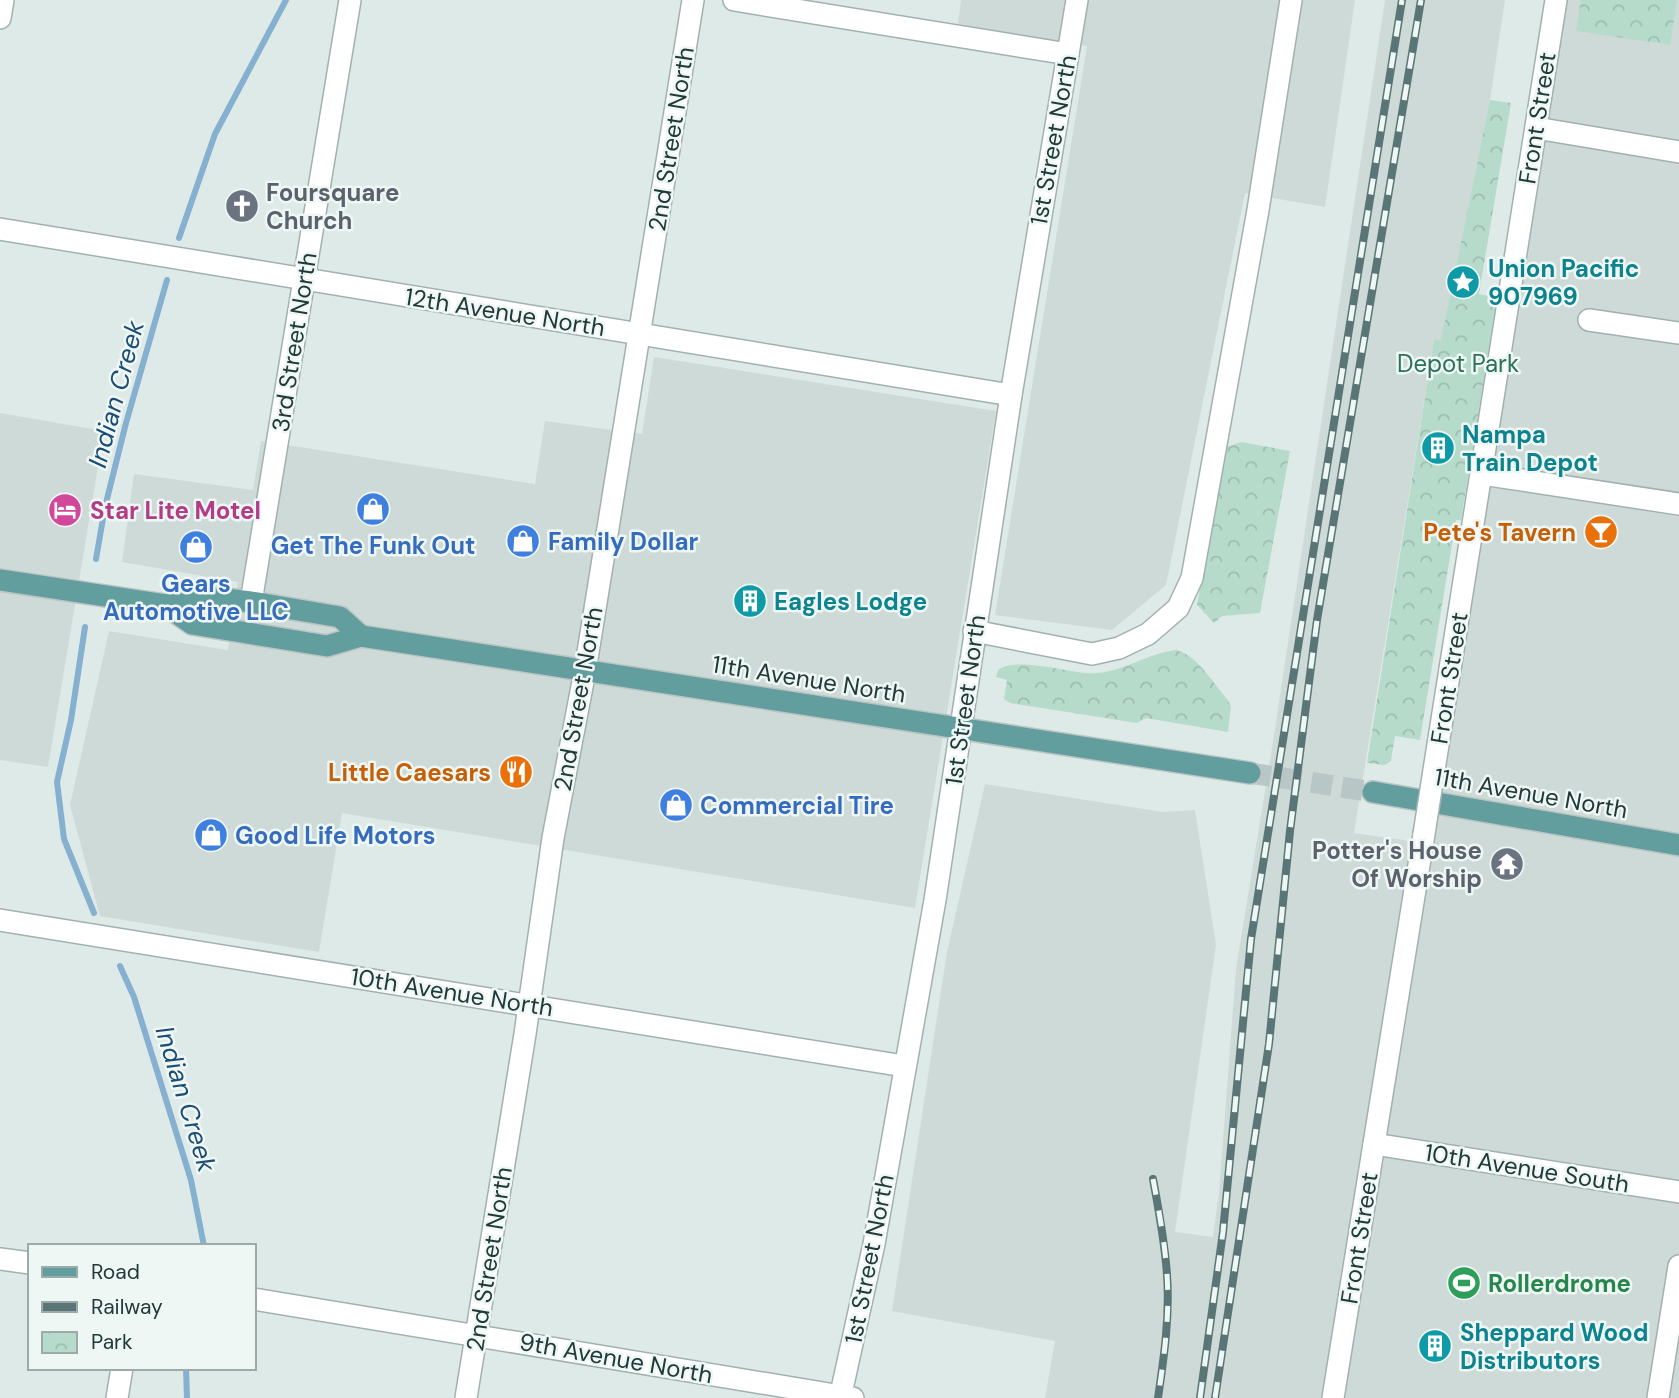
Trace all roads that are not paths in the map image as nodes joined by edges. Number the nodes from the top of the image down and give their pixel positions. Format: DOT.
graph roads {
  1 [pos="3,0"];
  2 [pos="351,0"];
  3 [pos="693,0"];
  4 [pos="734,0"];
  5 [pos="1076,0"];
  6 [pos="1291,0"];
  7 [pos="1556,0"];
  8 [pos="0,18"];
  9 [pos="1068,54"];
  10 [pos="1536,128"];
  11 [pos="1679,152"];
  12 [pos="0,229"];
  13 [pos="304,279"];
  14 [pos="1589,320"];
  15 [pos="1679,333"];
  16 [pos="639,334"];
  17 [pos="1011,396"];
  18 [pos="1482,474"];
  19 [pos="1679,504"];
  20 [pos="0,580"];
  21 [pos="251,602"];
  22 [pos="165,605"];
  23 [pos="975,631"];
  24 [pos="361,636"];
  25 [pos="584,671"];
  26 [pos="962,730"];
  27 [pos="1250,773"];
  28 [pos="1373,792"];
  29 [pos="1679,845"];
  30 [pos="0,920"];
  31 [pos="529,1004"];
  32 [pos="904,1066"];
  33 [pos="1374,1144"];
  34 [pos="1679,1192"];
  35 [pos="0,1259"];
  36 [pos="28,1263"];
  37 [pos="1679,1266"];
  38 [pos="256,1299"];
  39 [pos="477,1335"];
  40 [pos="122,1370"];
  41 [pos="845,1397"];
  42 [pos="117,1398"];
  43 [pos="466,1398"];
  44 [pos="1333,1398"];
  45 [pos="1658,1398"];
  1 -- 8 [label="street"];
  2 -- 13 [label="street, 3rd Street North"];
  3 -- 16 [label="street, 2nd Street North"];
  4 -- 9 [label="street"];
  5 -- 9 [label="street, 1st Street North"];
  6 -- 23 [label="street"];
  7 -- 10 [label="street, Front Street"];
  9 -- 17 [label="street, 1st Street North"];
  10 -- 11 [label="street"];
  10 -- 18 [label="street, Front Street"];
  12 -- 13 [label="street, 12th Avenue North"];
  13 -- 16 [label="street, 12th Avenue North"];
  13 -- 21 [label="street, 3rd Street North"];
  14 -- 15 [label="street"];
  16 -- 17 [label="street, 12th Avenue North"];
  16 -- 25 [label="street, 2nd Street North"];
  17 -- 23 [label="street, 1st Street North"];
  18 -- 19 [label="street"];
  18 -- 33 [label="street, Front Street, bridge"];
  20 -- 22 [label="main road, 11th Avenue North"];
  21 -- 22 [label="main road, 11th Avenue North"];
  21 -- 24 [label="main road, 11th Avenue North"];
  22 -- 24 [label="main road, 11th Avenue North"];
  23 -- 26 [label="street, 1st Street North"];
  24 -- 25 [label="main road, 11th Avenue North"];
  25 -- 26 [label="main road, 11th Avenue North"];
  25 -- 31 [label="street, 2nd Street North"];
  26 -- 27 [label="main road, 11th Avenue North"];
  26 -- 32 [label="street, 1st Street North"];
  28 -- 29 [label="main road, 11th Avenue North"];
  30 -- 31 [label="street, 10th Avenue North"];
  31 -- 32 [label="street, 10th Avenue North"];
  31 -- 39 [label="street, 2nd Street North"];
  32 -- 41 [label="street, 1st Street North"];
  33 -- 34 [label="street, 10th Avenue South"];
  33 -- 44 [label="street, Front Street"];
  35 -- 36 [label="street"];
  37 -- 45 [label="street"];
  38 -- 39 [label="street, 9th Avenue North"];
  39 -- 41 [label="street, 9th Avenue North"];
  39 -- 43 [label="street, 2nd Street North"];
  40 -- 42 [label="street"];
}
